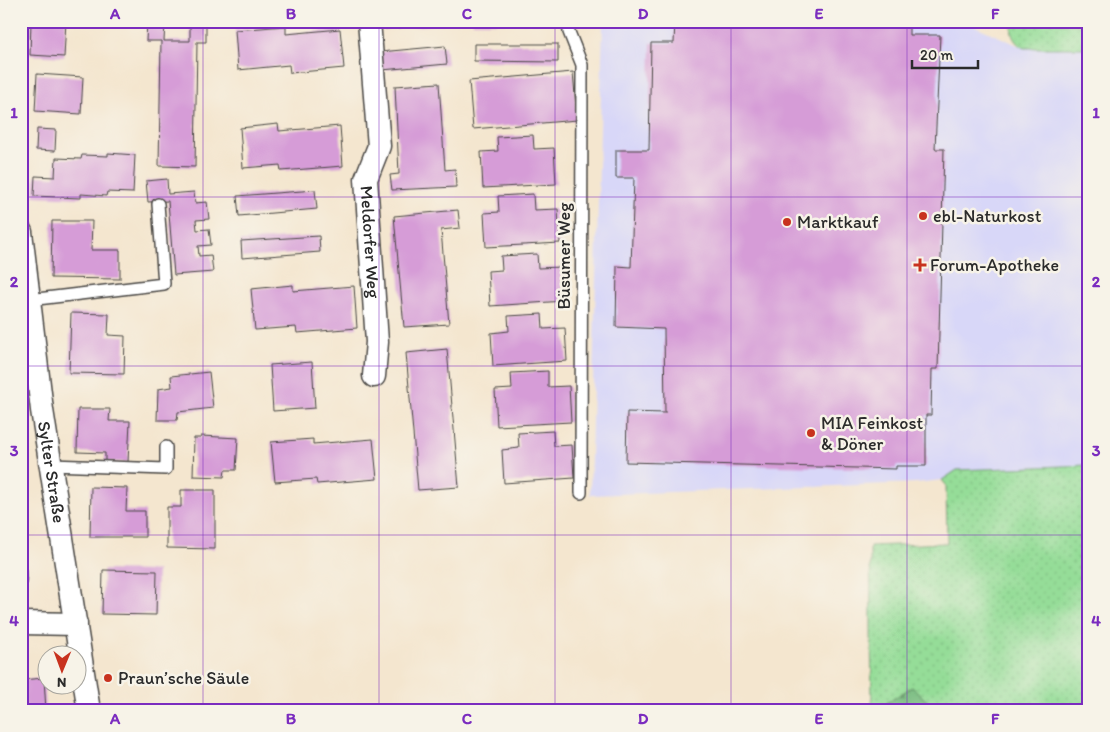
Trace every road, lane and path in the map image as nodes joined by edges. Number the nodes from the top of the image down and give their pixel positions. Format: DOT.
graph roads {
  1 [pos="369,21"];
  2 [pos="568,21"];
  3 [pos="158,204"];
  4 [pos="21,232"];
  5 [pos="29,300"];
  6 [pos="374,376"];
  7 [pos="166,447"];
  8 [pos="51,466"];
  9 [pos="581,493"];
  10 [pos="21,623"];
  11 [pos="76,624"];
  12 [pos="89,711"];
  1 -- 6 [label="street, Meldorfer Weg"];
  2 -- 9 [label="lane, Büsumer Weg"];
  3 -- 5 [label="lane"];
  4 -- 5 [label="street, Sylter Straße"];
  5 -- 8 [label="street, Sylter Straße"];
  7 -- 8 [label="lane"];
  8 -- 11 [label="street, Sylter Straße"];
  10 -- 11 [label="street"];
  11 -- 12 [label="street, Sylter Straße"];
}
